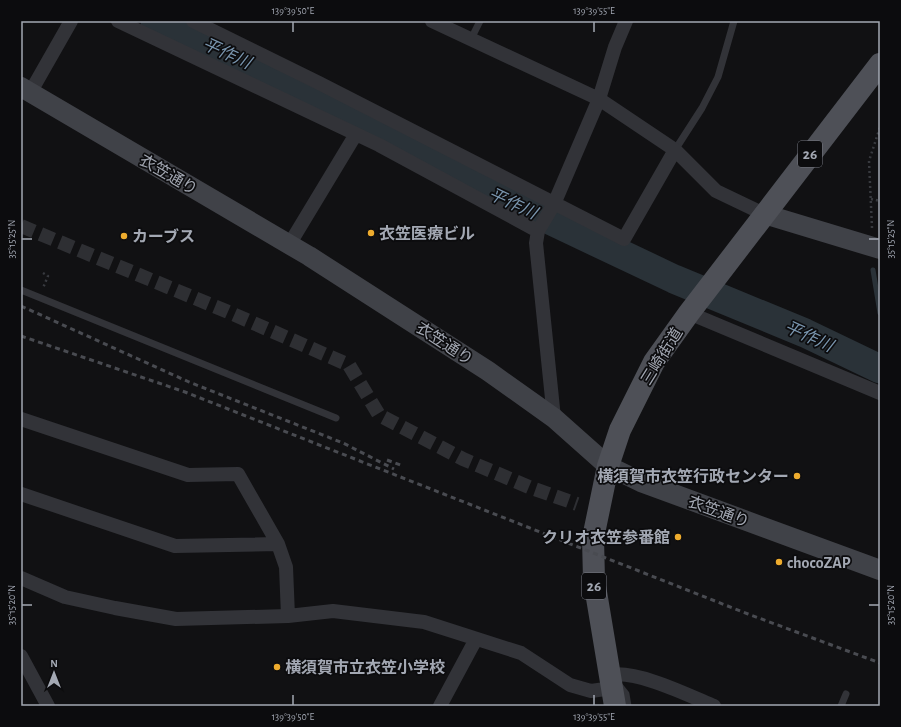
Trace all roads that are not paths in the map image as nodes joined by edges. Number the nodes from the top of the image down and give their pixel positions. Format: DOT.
graph roads {
  1 [pos="71,21"];
  2 [pos="118,21"];
  3 [pos="193,21"];
  4 [pos="432,21"];
  5 [pos="480,21"];
  6 [pos="626,21"];
  7 [pos="734,21"];
  8 [pos="471,40"];
  9 [pos="880,64"];
  10 [pos="26,90"];
  11 [pos="599,99"];
  12 [pos="356,134"];
  13 [pos="675,150"];
  14 [pos="554,205"];
  15 [pos="764,214"];
  16 [pos="539,231"];
  17 [pos="289,245"];
  18 [pos="876,248"];
  19 [pos="21,290"];
  20 [pos="689,312"];
  21 [pos="880,394"];
  22 [pos="336,418"];
  23 [pos="554,418"];
  24 [pos="21,419"];
  25 [pos="608,466"];
  26 [pos="21,494"];
  27 [pos="278,544"];
  28 [pos="880,570"];
  29 [pos="21,578"];
  30 [pos="288,616"];
  31 [pos="476,639"];
  32 [pos="21,656"];
  33 [pos="612,690"];
  34 [pos="846,694"];
  35 [pos="48,706"];
  36 [pos="440,706"];
  37 [pos="628,706"];
  38 [pos="714,706"];
  39 [pos="842,706"];
  1 -- 10 [label="street"];
  2 -- 12 [label="street"];
  3 -- 14 [label="street"];
  4 -- 8 [label="street"];
  5 -- 8 [label="lane"];
  6 -- 11 [label="street"];
  7 -- 13 [label="lane"];
  8 -- 11 [label="street"];
  9 -- 15 [label="main road, 三崎街道 / 26"];
  10 -- 17 [label="street, 衣笠通り"];
  11 -- 13 [label="street"];
  11 -- 14 [label="street"];
  12 -- 16 [label="street"];
  12 -- 17 [label="street"];
  13 -- 14 [label="street"];
  13 -- 15 [label="street"];
  14 -- 16 [label="street"];
  15 -- 18 [label="street"];
  15 -- 20 [label="main road, 三崎街道 / 26"];
  16 -- 23 [label="street"];
  17 -- 23 [label="street, 衣笠通り"];
  19 -- 22 [label="lane"];
  20 -- 21 [label="street"];
  20 -- 25 [label="main road, 三崎街道 / 26"];
  23 -- 25 [label="street, 衣笠通り"];
  24 -- 27 [label="street"];
  25 -- 28 [label="street, 衣笠通り"];
  25 -- 33 [label="main road, 三崎街道 / 26"];
  26 -- 27 [label="street"];
  27 -- 30 [label="street"];
  29 -- 30 [label="street"];
  30 -- 31 [label="street"];
  31 -- 33 [label="street"];
  31 -- 36 [label="street"];
  32 -- 35 [label="street"];
  33 -- 37 [label="lane"];
  33 -- 38 [label="street"];
  34 -- 39 [label="lane"];
}
